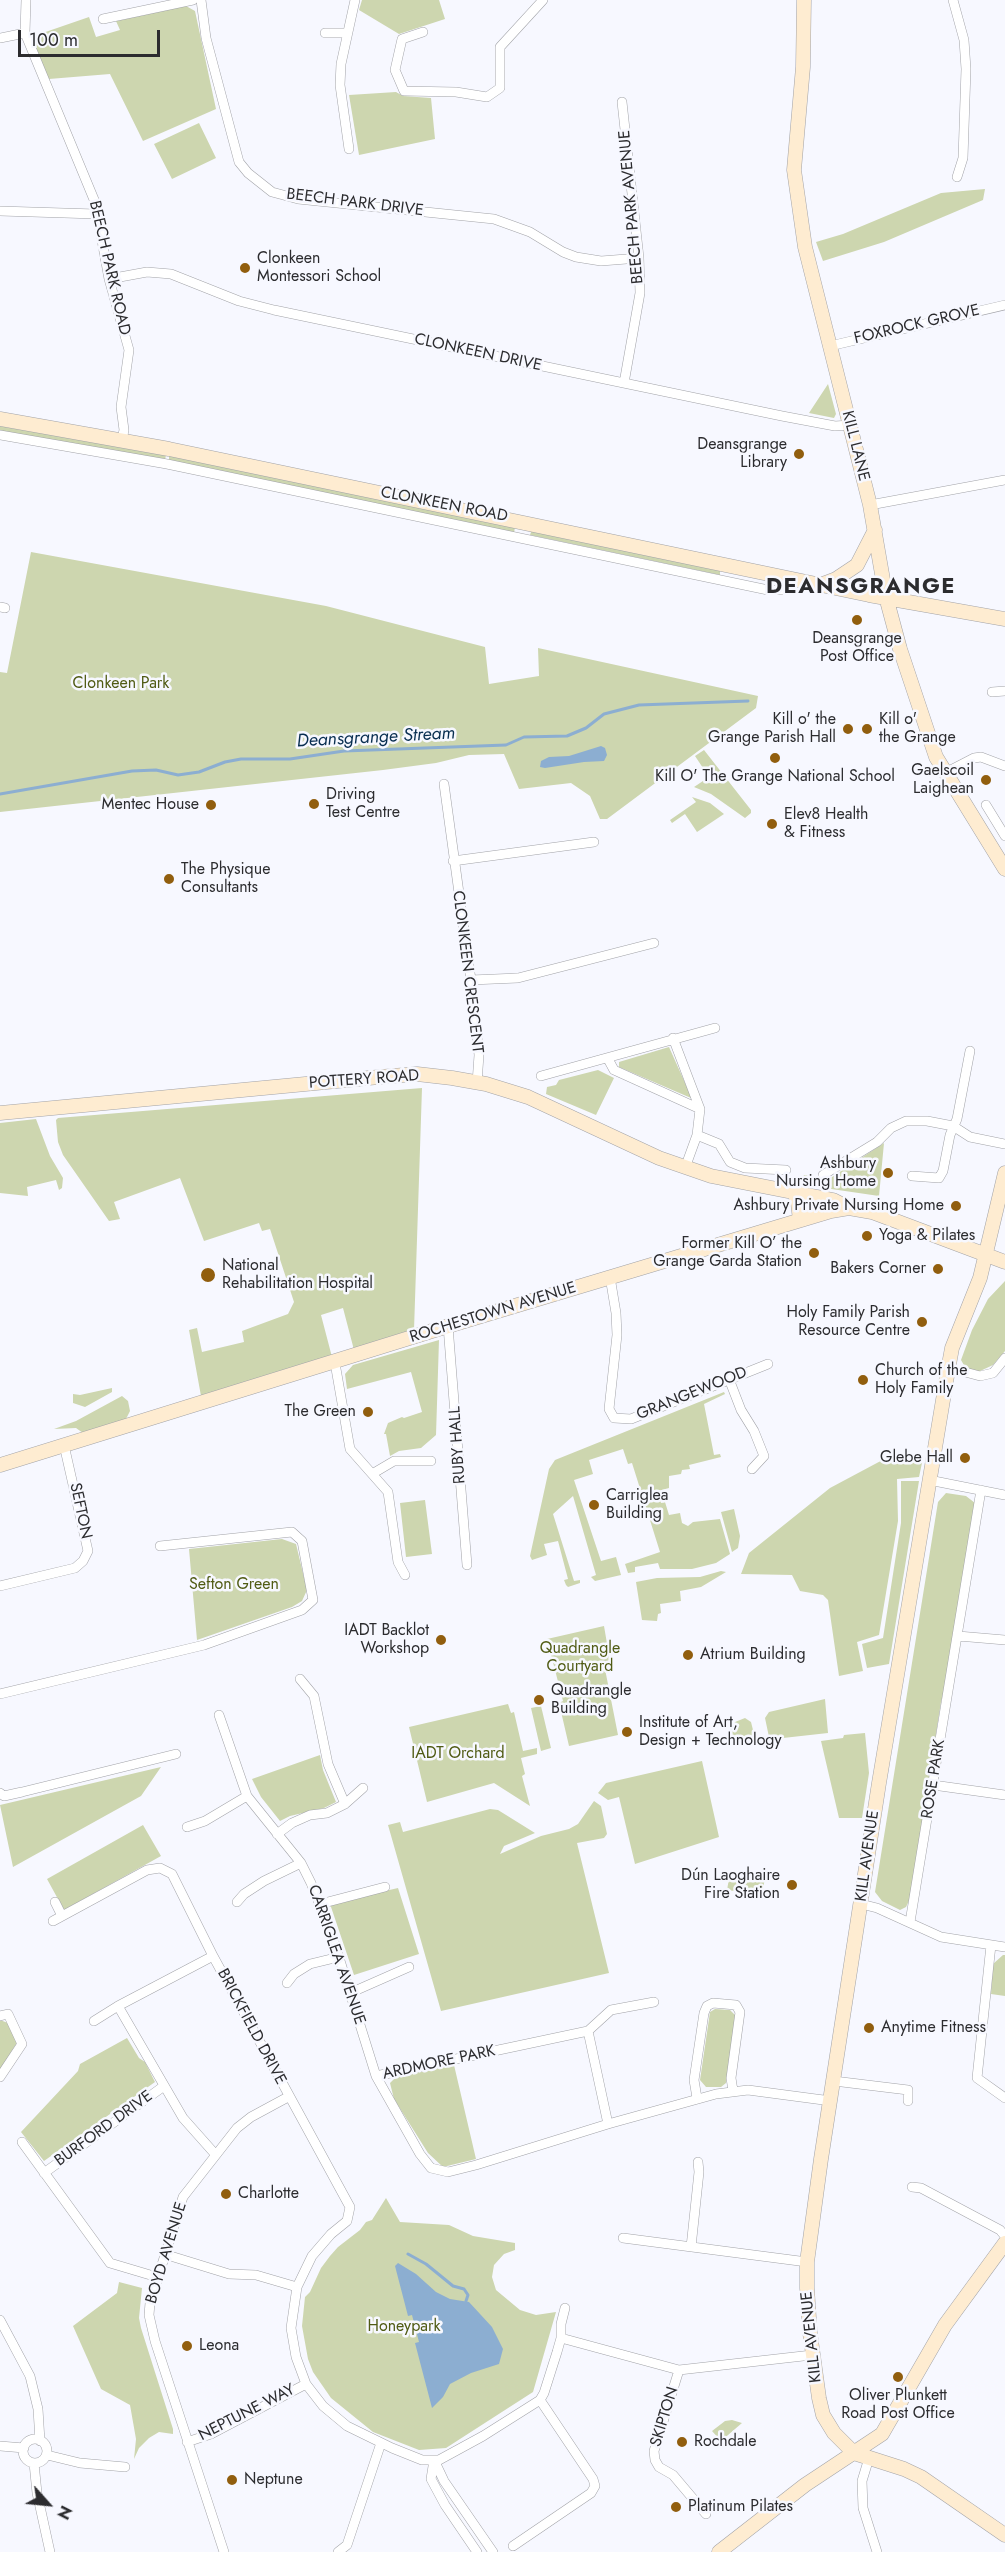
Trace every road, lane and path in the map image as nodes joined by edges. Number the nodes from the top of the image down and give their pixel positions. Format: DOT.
graph roads {
  1 [pos="26,0"];
  2 [pos="193,0"];
  3 [pos="201,0"];
  4 [pos="355,0"];
  5 [pos="543,0"];
  6 [pos="804,0"];
  7 [pos="953,0"];
  8 [pos="103,19"];
  9 [pos="423,32"];
  10 [pos="25,33"];
  11 [pos="326,33"];
  12 [pos="346,33"];
  13 [pos="0,38"];
  14 [pos="622,102"];
  15 [pos="349,149"];
  16 [pos="957,177"];
  17 [pos="0,211"];
  18 [pos="96,214"];
  19 [pos="639,258"];
  20 [pos="109,279"];
  21 [pos="1005,305"];
  22 [pos="830,346"];
  23 [pos="624,383"];
  24 [pos="5,420"];
  25 [pos="850,425"];
  26 [pos="4,436"];
  27 [pos="122,440"];
  28 [pos="1005,480"];
  29 [pos="870,505"];
  30 [pos="525,522"];
  31 [pos="875,530"];
  32 [pos="521,538"];
  33 [pos="819,585"];
  34 [pos="781,590"];
  35 [pos="886,597"];
  36 [pos="1005,620"];
  37 [pos="1005,691"];
  38 [pos="992,692"];
  39 [pos="1005,766"];
  40 [pos="945,773"];
  41 [pos="444,784"];
  42 [pos="986,805"];
  43 [pos="1005,836"];
  44 [pos="594,842"];
  45 [pos="453,861"];
  46 [pos="1005,870"];
  47 [pos="654,943"];
  48 [pos="471,980"];
  49 [pos="715,1028"];
  50 [pos="673,1038"];
  51 [pos="970,1051"];
  52 [pos="608,1059"];
  53 [pos="541,1076"];
  54 [pos="477,1083"];
  55 [pos="700,1108"];
  56 [pos="0,1113"];
  57 [pos="953,1126"];
  58 [pos="697,1136"];
  59 [pos="1005,1144"];
  60 [pos="685,1168"];
  61 [pos="786,1170"];
  62 [pos="1005,1173"];
  63 [pos="823,1175"];
  64 [pos="912,1176"];
  65 [pos="794,1192"];
  66 [pos="849,1208"];
  67 [pos="800,1220"];
  68 [pos="986,1255"];
  69 [pos="1005,1262"];
  70 [pos="610,1277"];
  71 [pos="448,1326"];
  72 [pos="1005,1358"];
  73 [pos="335,1363"];
  74 [pos="768,1364"];
  75 [pos="965,1372"];
  76 [pos="729,1378"];
  77 [pos="64,1445"];
  78 [pos="431,1461"];
  79 [pos="0,1465"];
  80 [pos="752,1469"];
  81 [pos="372,1474"];
  82 [pos="929,1480"];
  83 [pos="981,1490"];
  84 [pos="1005,1495"];
  85 [pos="160,1546"];
  86 [pos="467,1565"];
  87 [pos="405,1575"];
  88 [pos="0,1586"];
  89 [pos="958,1636"];
  90 [pos="1005,1640"];
  91 [pos="300,1678"];
  92 [pos="0,1694"];
  93 [pos="219,1715"];
  94 [pos="176,1754"];
  95 [pos="933,1785"];
  96 [pos="363,1788"];
  97 [pos="0,1793"];
  98 [pos="246,1796"];
  99 [pos="1005,1796"];
  100 [pos="345,1804"];
  101 [pos="187,1827"];
  102 [pos="277,1834"];
  103 [pos="301,1863"];
  104 [pos="385,1887"];
  105 [pos="55,1902"];
  106 [pos="237,1902"];
  107 [pos="320,1904"];
  108 [pos="861,1904"];
  109 [pos="62,1916"];
  110 [pos="53,1921"];
  111 [pos="909,1922"];
  112 [pos="991,1945"];
  113 [pos="1005,1947"];
  114 [pos="213,1956"];
  115 [pos="339,1957"];
  116 [pos="409,1967"];
  117 [pos="287,1983"];
  118 [pos="350,1993"];
  119 [pos="654,2002"];
  120 [pos="118,2006"];
  121 [pos="0,2016"];
  122 [pos="94,2021"];
  123 [pos="588,2031"];
  124 [pos="375,2076"];
  125 [pos="0,2077"];
  126 [pos="834,2080"];
  127 [pos="164,2086"];
  128 [pos="733,2091"];
  129 [pos="288,2097"];
  130 [pos="697,2098"];
  131 [pos="1005,2098"];
  132 [pos="831,2101"];
  133 [pos="908,2101"];
  134 [pos="608,2124"];
  135 [pos="22,2142"];
  136 [pos="215,2154"];
  137 [pos="698,2162"];
  138 [pos="44,2173"];
  139 [pos="912,2187"];
  140 [pos="1005,2235"];
  141 [pos="623,2238"];
  142 [pos="1005,2242"];
  143 [pos="691,2247"];
  144 [pos="164,2254"];
  145 [pos="807,2262"];
  146 [pos="157,2277"];
  147 [pos="297,2287"];
  148 [pos="565,2308"];
  149 [pos="0,2320"];
  150 [pos="561,2338"];
  151 [pos="813,2355"];
  152 [pos="680,2370"];
  153 [pos="306,2384"];
  154 [pos="540,2400"];
  155 [pos="40,2441"];
  156 [pos="187,2442"];
  157 [pos="381,2443"];
  158 [pos="0,2446"];
  159 [pos="24,2448"];
  160 [pos="854,2453"];
  161 [pos="47,2455"];
  162 [pos="868,2458"];
  163 [pos="434,2460"];
  164 [pos="34,2463"];
  165 [pos="125,2467"];
  166 [pos="706,2514"];
  167 [pos="1005,2535"];
  168 [pos="513,2546"];
  169 [pos="473,2551"];
  170 [pos="50,2552"];
  171 [pos="224,2552"];
  172 [pos="338,2552"];
  173 [pos="494,2552"];
  174 [pos="719,2552"];
  175 [pos="877,2552"];
  1 -- 10 [label="street, BEECH PARK ROAD"];
  2 -- 8 [label="street"];
  3 -- 19 [label="street, BEECH PARK DRIVE"];
  4 -- 12 [label="street"];
  5 -- 9 [label="street"];
  6 -- 22 [label="main road, KILL LANE"];
  7 -- 16 [label="street"];
  10 -- 13 [label="street"];
  10 -- 18 [label="street, BEECH PARK ROAD"];
  11 -- 12 [label="street"];
  12 -- 15 [label="street"];
  14 -- 19 [label="street, BEECH PARK AVENUE"];
  17 -- 18 [label="street"];
  18 -- 20 [label="street, BEECH PARK ROAD"];
  19 -- 23 [label="street, BEECH PARK AVENUE"];
  20 -- 23 [label="street, CLONKEEN DRIVE"];
  20 -- 27 [label="street, BEECH PARK ROAD"];
  21 -- 22 [label="street, FOXROCK GROVE"];
  22 -- 25 [label="main road, KILL LANE"];
  23 -- 25 [label="street, CLONKEEN DRIVE"];
  24 -- 26 [label="street"];
  24 -- 27 [label="main road, CLONKEEN ROAD"];
  25 -- 29 [label="main road, KILL LANE"];
  26 -- 32 [label="street, CLONKEEN ROAD"];
  27 -- 30 [label="main road, CLONKEEN ROAD"];
  28 -- 29 [label="street"];
  29 -- 31 [label="main road, KILL LANE"];
  30 -- 32 [label="street"];
  30 -- 33 [label="main road, CLONKEEN ROAD"];
  31 -- 33 [label="main road"];
  31 -- 35 [label="main road, KILL LANE"];
  32 -- 34 [label="street, CLONKEEN ROAD"];
  33 -- 35 [label="main road, CLONKEEN ROAD"];
  35 -- 36 [label="main road, CLONKEEN ROAD"];
  35 -- 40 [label="main road, KILL LANE"];
  37 -- 38 [label="street"];
  39 -- 40 [label="street"];
  40 -- 46 [label="main road, KILL LANE"];
  41 -- 45 [label="street, CLONKEEN CRESCENT"];
  42 -- 43 [label="street"];
  44 -- 45 [label="street"];
  45 -- 48 [label="street, CLONKEEN CRESCENT"];
  47 -- 48 [label="street"];
  48 -- 54 [label="street, CLONKEEN CRESCENT"];
  49 -- 50 [label="street"];
  50 -- 52 [label="street"];
  50 -- 55 [label="street"];
  51 -- 57 [label="street"];
  52 -- 53 [label="street"];
  52 -- 55 [label="street"];
  54 -- 56 [label="main road, POTTERY ROAD"];
  54 -- 60 [label="main road, POTTERY ROAD"];
  55 -- 58 [label="street"];
  57 -- 59 [label="street"];
  57 -- 63 [label="street"];
  57 -- 64 [label="street"];
  58 -- 60 [label="street"];
  58 -- 61 [label="street"];
  60 -- 65 [label="main road, POTTERY ROAD"];
  62 -- 68 [label="main road"];
  65 -- 66 [label="main road, POTTERY ROAD"];
  65 -- 67 [label="main road"];
  66 -- 67 [label="main road, ROCHESTOWN AVENUE"];
  66 -- 68 [label="main road, ROCHESTOWN AVENUE"];
  67 -- 70 [label="main road, ROCHESTOWN AVENUE"];
  68 -- 69 [label="main road, ROCHESTOWN AVENUE"];
  68 -- 82 [label="main road, KILL AVENUE"];
  70 -- 71 [label="main road, ROCHESTOWN AVENUE"];
  70 -- 76 [label="street, GRANGEWOOD"];
  71 -- 73 [label="main road, ROCHESTOWN AVENUE"];
  71 -- 86 [label="street, RUBY HALL"];
  72 -- 75 [label="street"];
  73 -- 77 [label="main road, ROCHESTOWN AVENUE"];
  73 -- 81 [label="street"];
  74 -- 76 [label="street, GRANGEWOOD"];
  76 -- 80 [label="street"];
  77 -- 79 [label="main road, ROCHESTOWN AVENUE"];
  77 -- 88 [label="street, SEFTON"];
  78 -- 81 [label="street"];
  81 -- 87 [label="street"];
  82 -- 83 [label="street"];
  82 -- 108 [label="main road, KILL AVENUE"];
  83 -- 84 [label="street"];
  83 -- 89 [label="street, ROSE PARK"];
  85 -- 92 [label="street"];
  89 -- 90 [label="street"];
  89 -- 95 [label="street, ROSE PARK"];
  91 -- 100 [label="street"];
  93 -- 98 [label="street, CARRIGLEA AVENUE"];
  94 -- 97 [label="street"];
  95 -- 99 [label="street"];
  95 -- 111 [label="street, ROSE PARK"];
  96 -- 100 [label="street"];
  98 -- 101 [label="street"];
  98 -- 102 [label="street, CARRIGLEA AVENUE"];
  100 -- 102 [label="street"];
  102 -- 103 [label="street, CARRIGLEA AVENUE"];
  103 -- 106 [label="street"];
  103 -- 107 [label="street, CARRIGLEA AVENUE"];
  104 -- 107 [label="street"];
  105 -- 109 [label="street"];
  107 -- 115 [label="street, CARRIGLEA AVENUE"];
  108 -- 111 [label="street"];
  108 -- 126 [label="main road, KILL AVENUE"];
  109 -- 110 [label="street"];
  109 -- 114 [label="street"];
  111 -- 112 [label="street"];
  112 -- 113 [label="street"];
  112 -- 131 [label="street"];
  114 -- 120 [label="street, BRICKFIELD DRIVE"];
  114 -- 129 [label="street, BRICKFIELD DRIVE"];
  115 -- 117 [label="street"];
  115 -- 118 [label="street, CARRIGLEA AVENUE"];
  116 -- 118 [label="street"];
  118 -- 124 [label="street, CARRIGLEA AVENUE"];
  119 -- 123 [label="street"];
  120 -- 122 [label="street, BRICKFIELD DRIVE"];
  120 -- 127 [label="street"];
  121 -- 125 [label="street"];
  123 -- 124 [label="street, ARDMORE PARK"];
  123 -- 134 [label="street"];
  124 -- 134 [label="street, ARDMORE PARK"];
  126 -- 132 [label="main road, KILL AVENUE"];
  126 -- 133 [label="street"];
  127 -- 136 [label="street"];
  127 -- 138 [label="street, BURFORD DRIVE"];
  128 -- 130 [label="street, ARDMORE PARK"];
  128 -- 130 [label="street"];
  128 -- 132 [label="street, ARDMORE PARK"];
  129 -- 136 [label="street, BOYD AVENUE"];
  129 -- 147 [label="street, BRICKFIELD DRIVE"];
  130 -- 134 [label="street, ARDMORE PARK"];
  132 -- 145 [label="main road, KILL AVENUE"];
  135 -- 138 [label="street, BURFORD DRIVE"];
  136 -- 144 [label="street, BOYD AVENUE"];
  137 -- 143 [label="street"];
  138 -- 146 [label="street, BURFORD DRIVE"];
  139 -- 140 [label="street"];
  141 -- 143 [label="street"];
  142 -- 160 [label="main road"];
  143 -- 145 [label="street"];
  144 -- 146 [label="street, BOYD AVENUE"];
  144 -- 147 [label="street"];
  145 -- 151 [label="main road, KILL AVENUE"];
  146 -- 156 [label="street, BOYD AVENUE"];
  147 -- 153 [label="street"];
  148 -- 150 [label="street"];
  149 -- 155 [label="street"];
  150 -- 152 [label="street"];
  150 -- 154 [label="street"];
  151 -- 152 [label="street"];
  151 -- 160 [label="main road, KILL AVENUE"];
  152 -- 166 [label="street, SKIPTON"];
  153 -- 156 [label="street, NEPTUNE WAY"];
  153 -- 157 [label="street"];
  154 -- 163 [label="street"];
  154 -- 168 [label="street"];
  155 -- 159 [label="street"];
  155 -- 161 [label="street"];
  156 -- 171 [label="street, BOYD AVENUE"];
  157 -- 163 [label="street"];
  157 -- 172 [label="street"];
  158 -- 159 [label="street"];
  159 -- 164 [label="street"];
  160 -- 162 [label="main road"];
  160 -- 174 [label="main road"];
  161 -- 164 [label="street"];
  161 -- 165 [label="street"];
  162 -- 167 [label="main road"];
  162 -- 175 [label="street"];
  163 -- 169 [label="street"];
  163 -- 173 [label="street"];
  164 -- 170 [label="street"];
}
